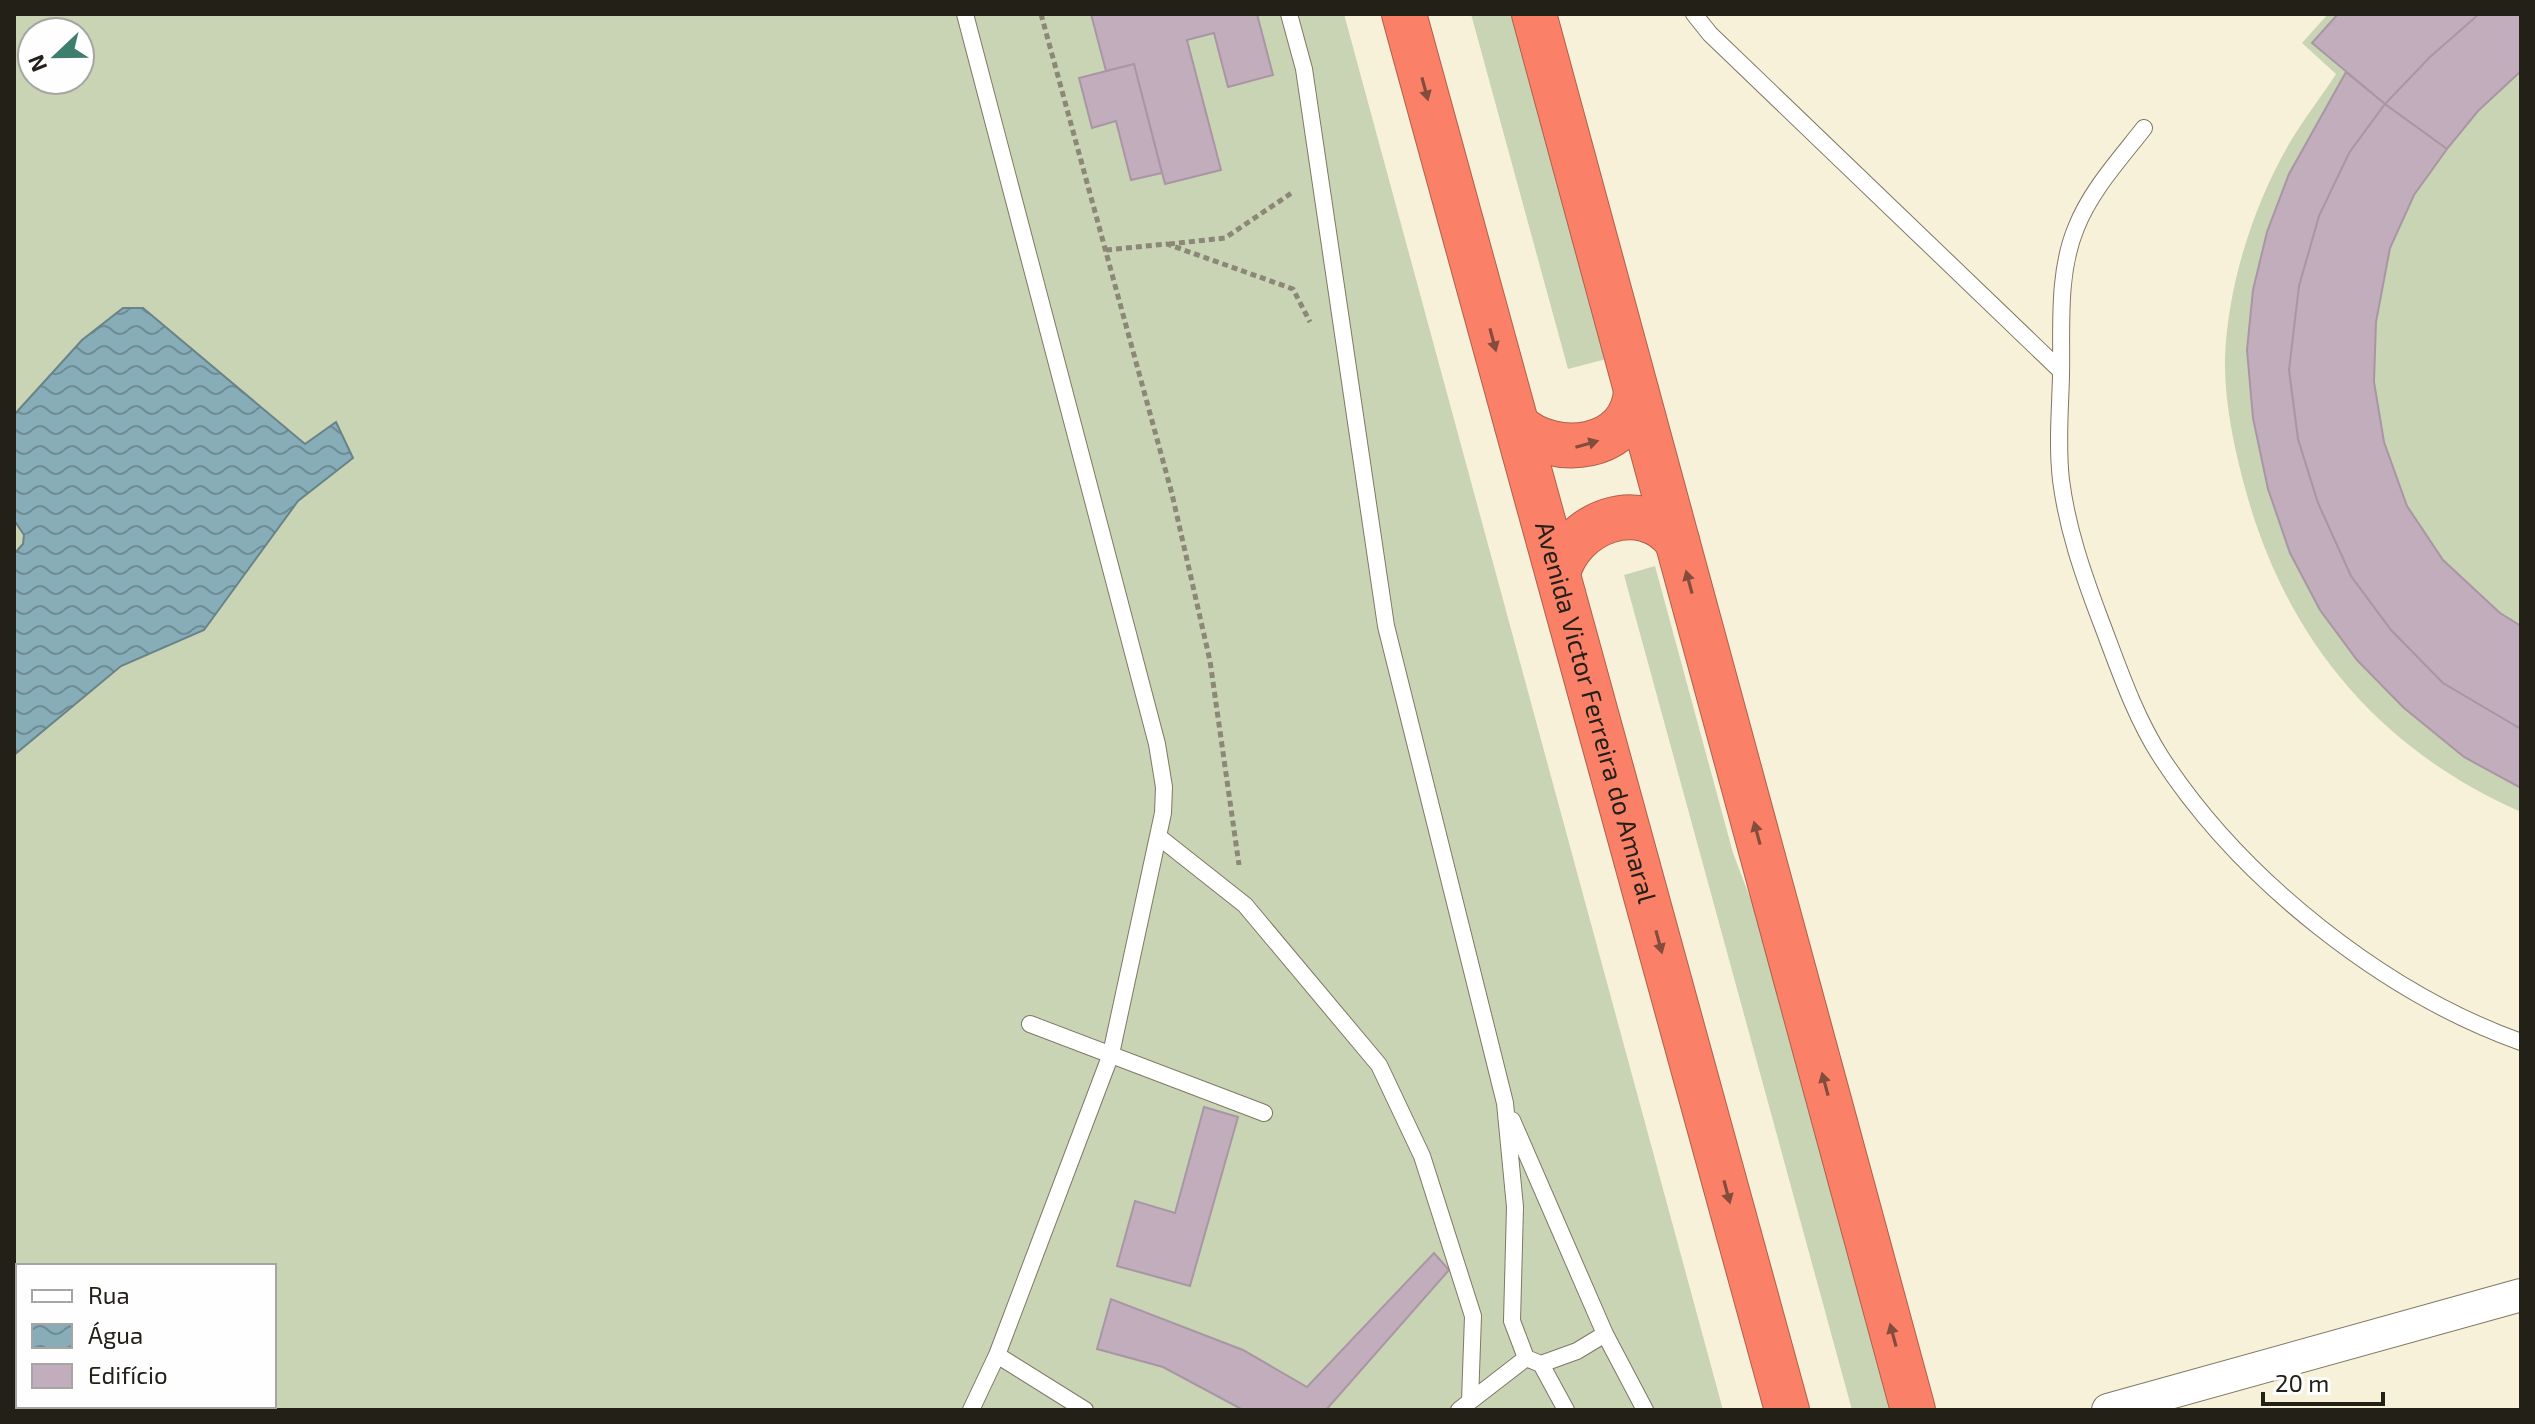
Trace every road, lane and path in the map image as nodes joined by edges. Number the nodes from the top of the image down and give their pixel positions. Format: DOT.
graph roads {
  1 [pos="965,14"];
  2 [pos="1041,14"];
  3 [pos="1289,14"];
  4 [pos="1404,14"];
  5 [pos="1534,14"];
  6 [pos="1694,14"];
  7 [pos="2144,128"];
  8 [pos="1296,190"];
  9 [pos="1167,244"];
  10 [pos="1106,250"];
  11 [pos="1313,329"];
  12 [pos="2061,371"];
  13 [pos="1636,391"];
  14 [pos="1517,425"];
  15 [pos="1677,541"];
  16 [pos="1558,574"];
  17 [pos="1159,837"];
  18 [pos="1245,905"];
  19 [pos="1030,1024"];
  20 [pos="2521,1042"];
  21 [pos="1111,1054"];
  22 [pos="1505,1103"];
  23 [pos="1264,1113"];
  24 [pos="2521,1295"];
  25 [pos="1605,1334"];
  26 [pos="997,1355"];
  27 [pos="1534,1361"];
  28 [pos="1464,1405"];
  29 [pos="971,1410"];
  30 [pos="1085,1410"];
  31 [pos="1566,1410"];
  32 [pos="1645,1410"];
  33 [pos="1787,1410"];
  34 [pos="1913,1410"];
  35 [pos="2108,1410"];
  1 -- 17 [label="lane"];
  2 -- 10 [label="path"];
  3 -- 22 [label="lane"];
  4 -- 14 [label="highway, Avenida Victor Ferreira do Amaral, one-way"];
  5 -- 13 [label="highway"];
  6 -- 12 [label="lane"];
  7 -- 12 [label="lane"];
  8 -- 9 [label="path"];
  9 -- 10 [label="path"];
  9 -- 11 [label="path"];
  10 -- 18 [label="path"];
  12 -- 20 [label="lane"];
  14 -- 13 [label="highway, one-way"];
  13 -- 15 [label="highway"];
  14 -- 16 [label="highway, Avenida Victor Ferreira do Amaral"];
  15 -- 16 [label="highway"];
  34 -- 15 [label="highway, one-way"];
  16 -- 33 [label="highway, Avenida Victor Ferreira do Amaral, one-way"];
  17 -- 18 [label="lane"];
  17 -- 21 [label="lane"];
  18 -- 28 [label="lane"];
  19 -- 21 [label="lane"];
  21 -- 23 [label="lane"];
  21 -- 26 [label="lane"];
  22 -- 25 [label="lane"];
  22 -- 27 [label="lane"];
  24 -- 35 [label="street"];
  25 -- 27 [label="lane"];
  25 -- 32 [label="lane"];
  26 -- 29 [label="lane"];
  26 -- 30 [label="lane"];
  27 -- 28 [label="lane"];
  27 -- 31 [label="lane"];
}
